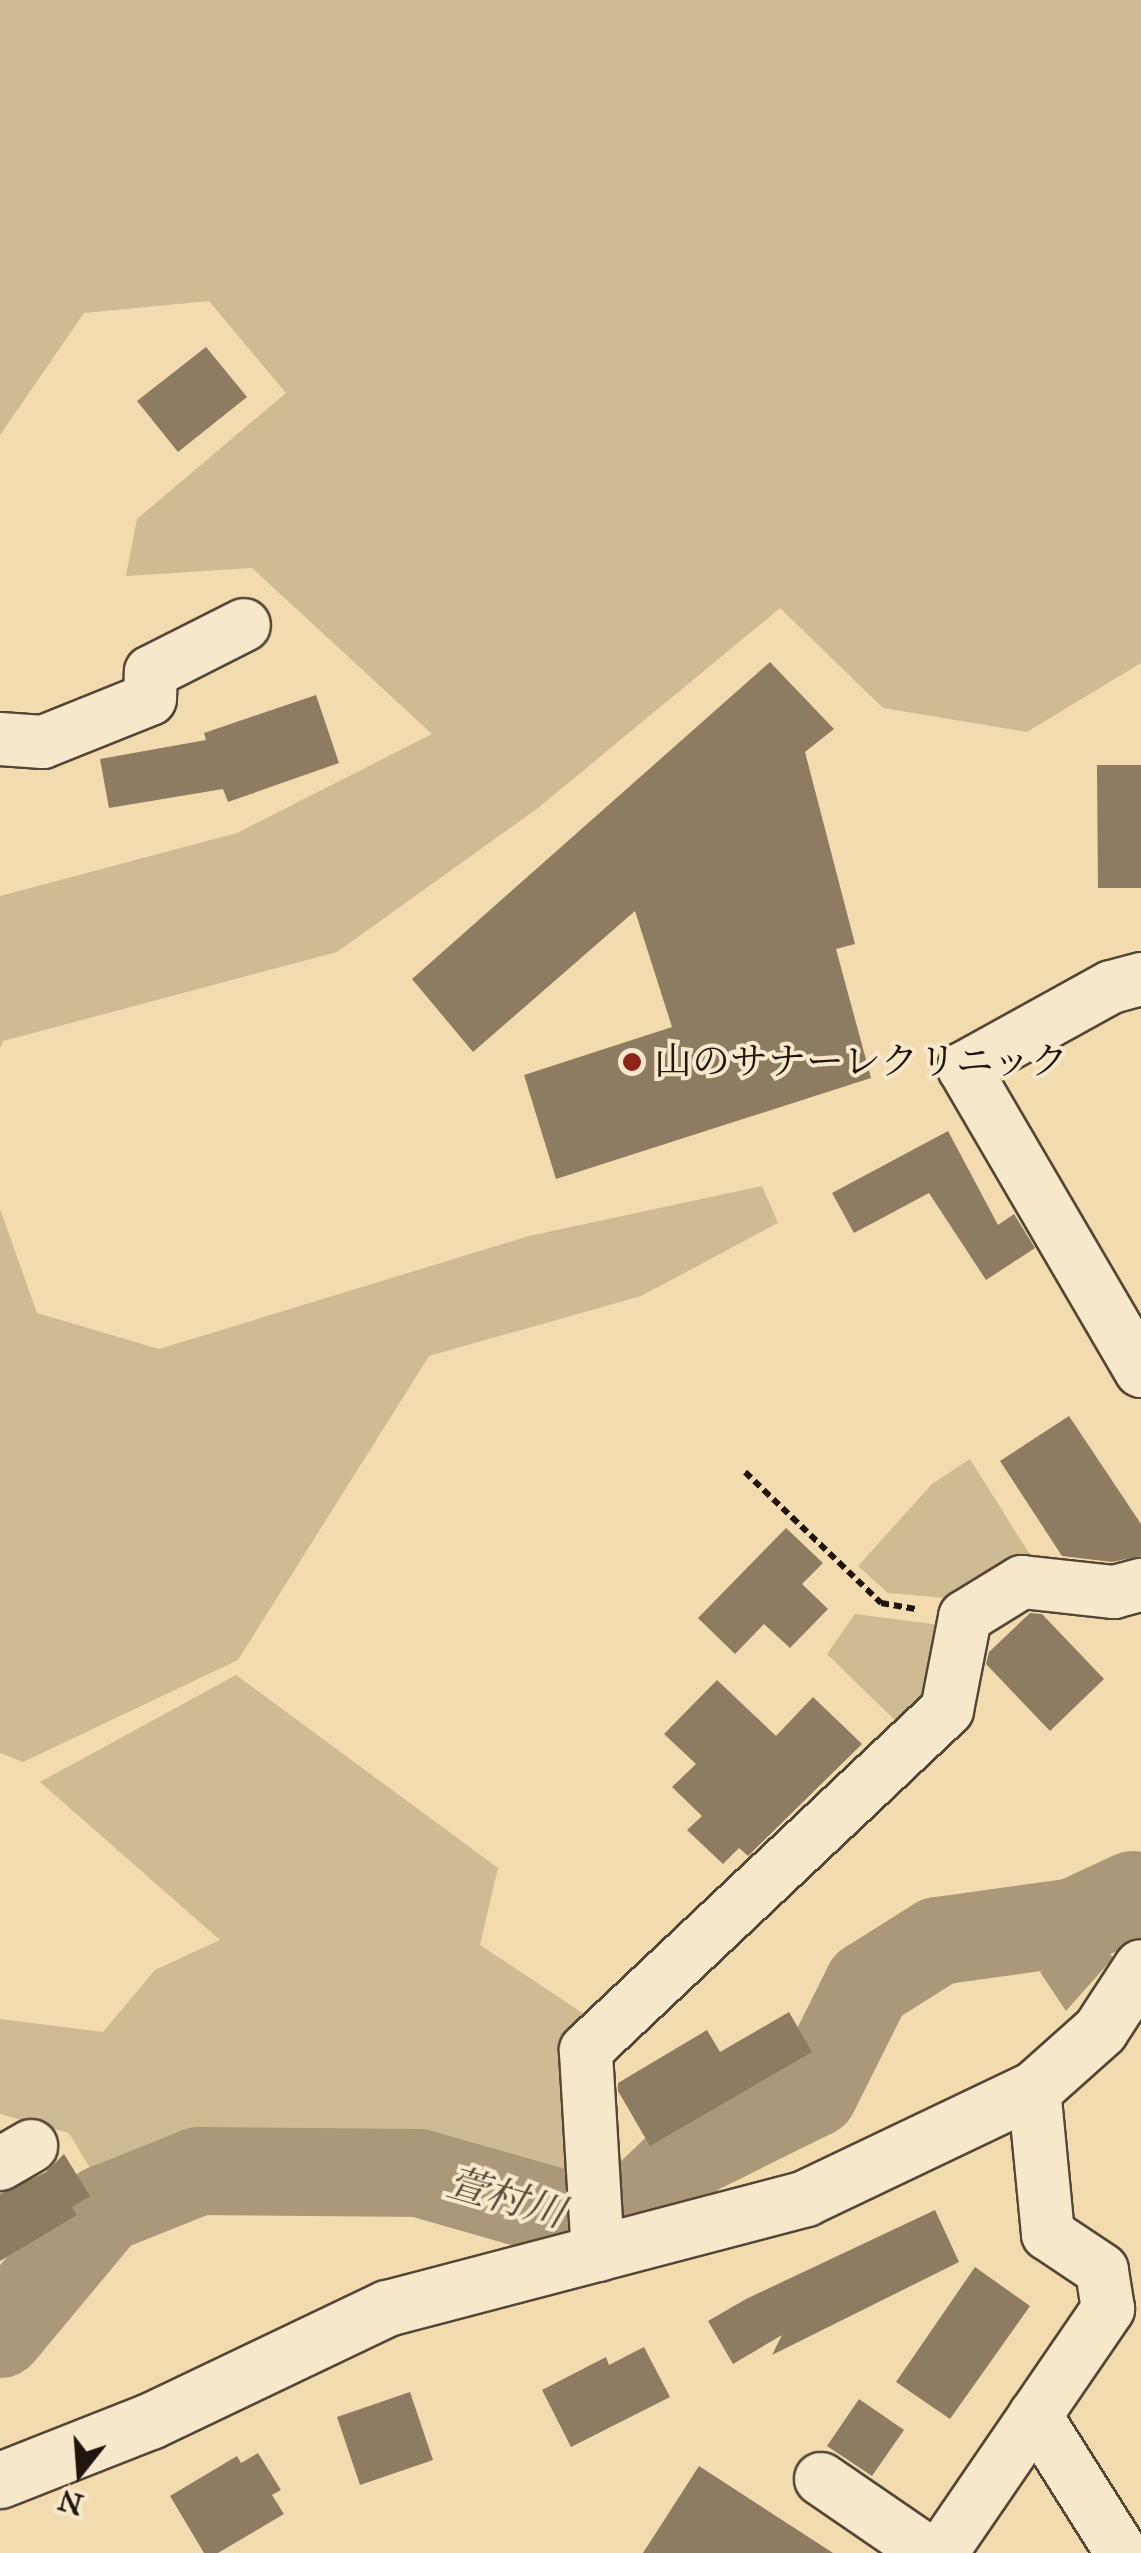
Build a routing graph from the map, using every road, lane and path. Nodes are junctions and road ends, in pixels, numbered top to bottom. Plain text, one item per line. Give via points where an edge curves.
1 (244, 625) dead end
2 (0, 739) edge
3 (1141, 979) edge
4 (1141, 1371) edge
5 (744, 1472) dead end
6 (1141, 1585) edge
7 (965, 1617) junction
8 (1141, 1967) edge
9 (1034, 2089) junction
10 (598, 2256) junction
11 (1035, 2415) junction
12 (821, 2479) dead end
13 (0, 2480) edge
14 (929, 2553) edge
15 (941, 2553) edge
16 (1122, 2553) edge

1 - 2 street via 151,672 150,699 43,742
3 - 4 street via 1111,987 964,1068
5 - 7 path via 880,1603
6 - 7 street via 1114,1592 1022,1582
7 - 10 street via 948,1710 586,2050
8 - 9 street via 1100,2030
9 - 10 street via 806,2198
9 - 11 street via 1048,2234 1102,2270 1108,2309
10 - 13 street via 387,2308 150,2421
11 - 15 street
11 - 16 street
12 - 14 street

